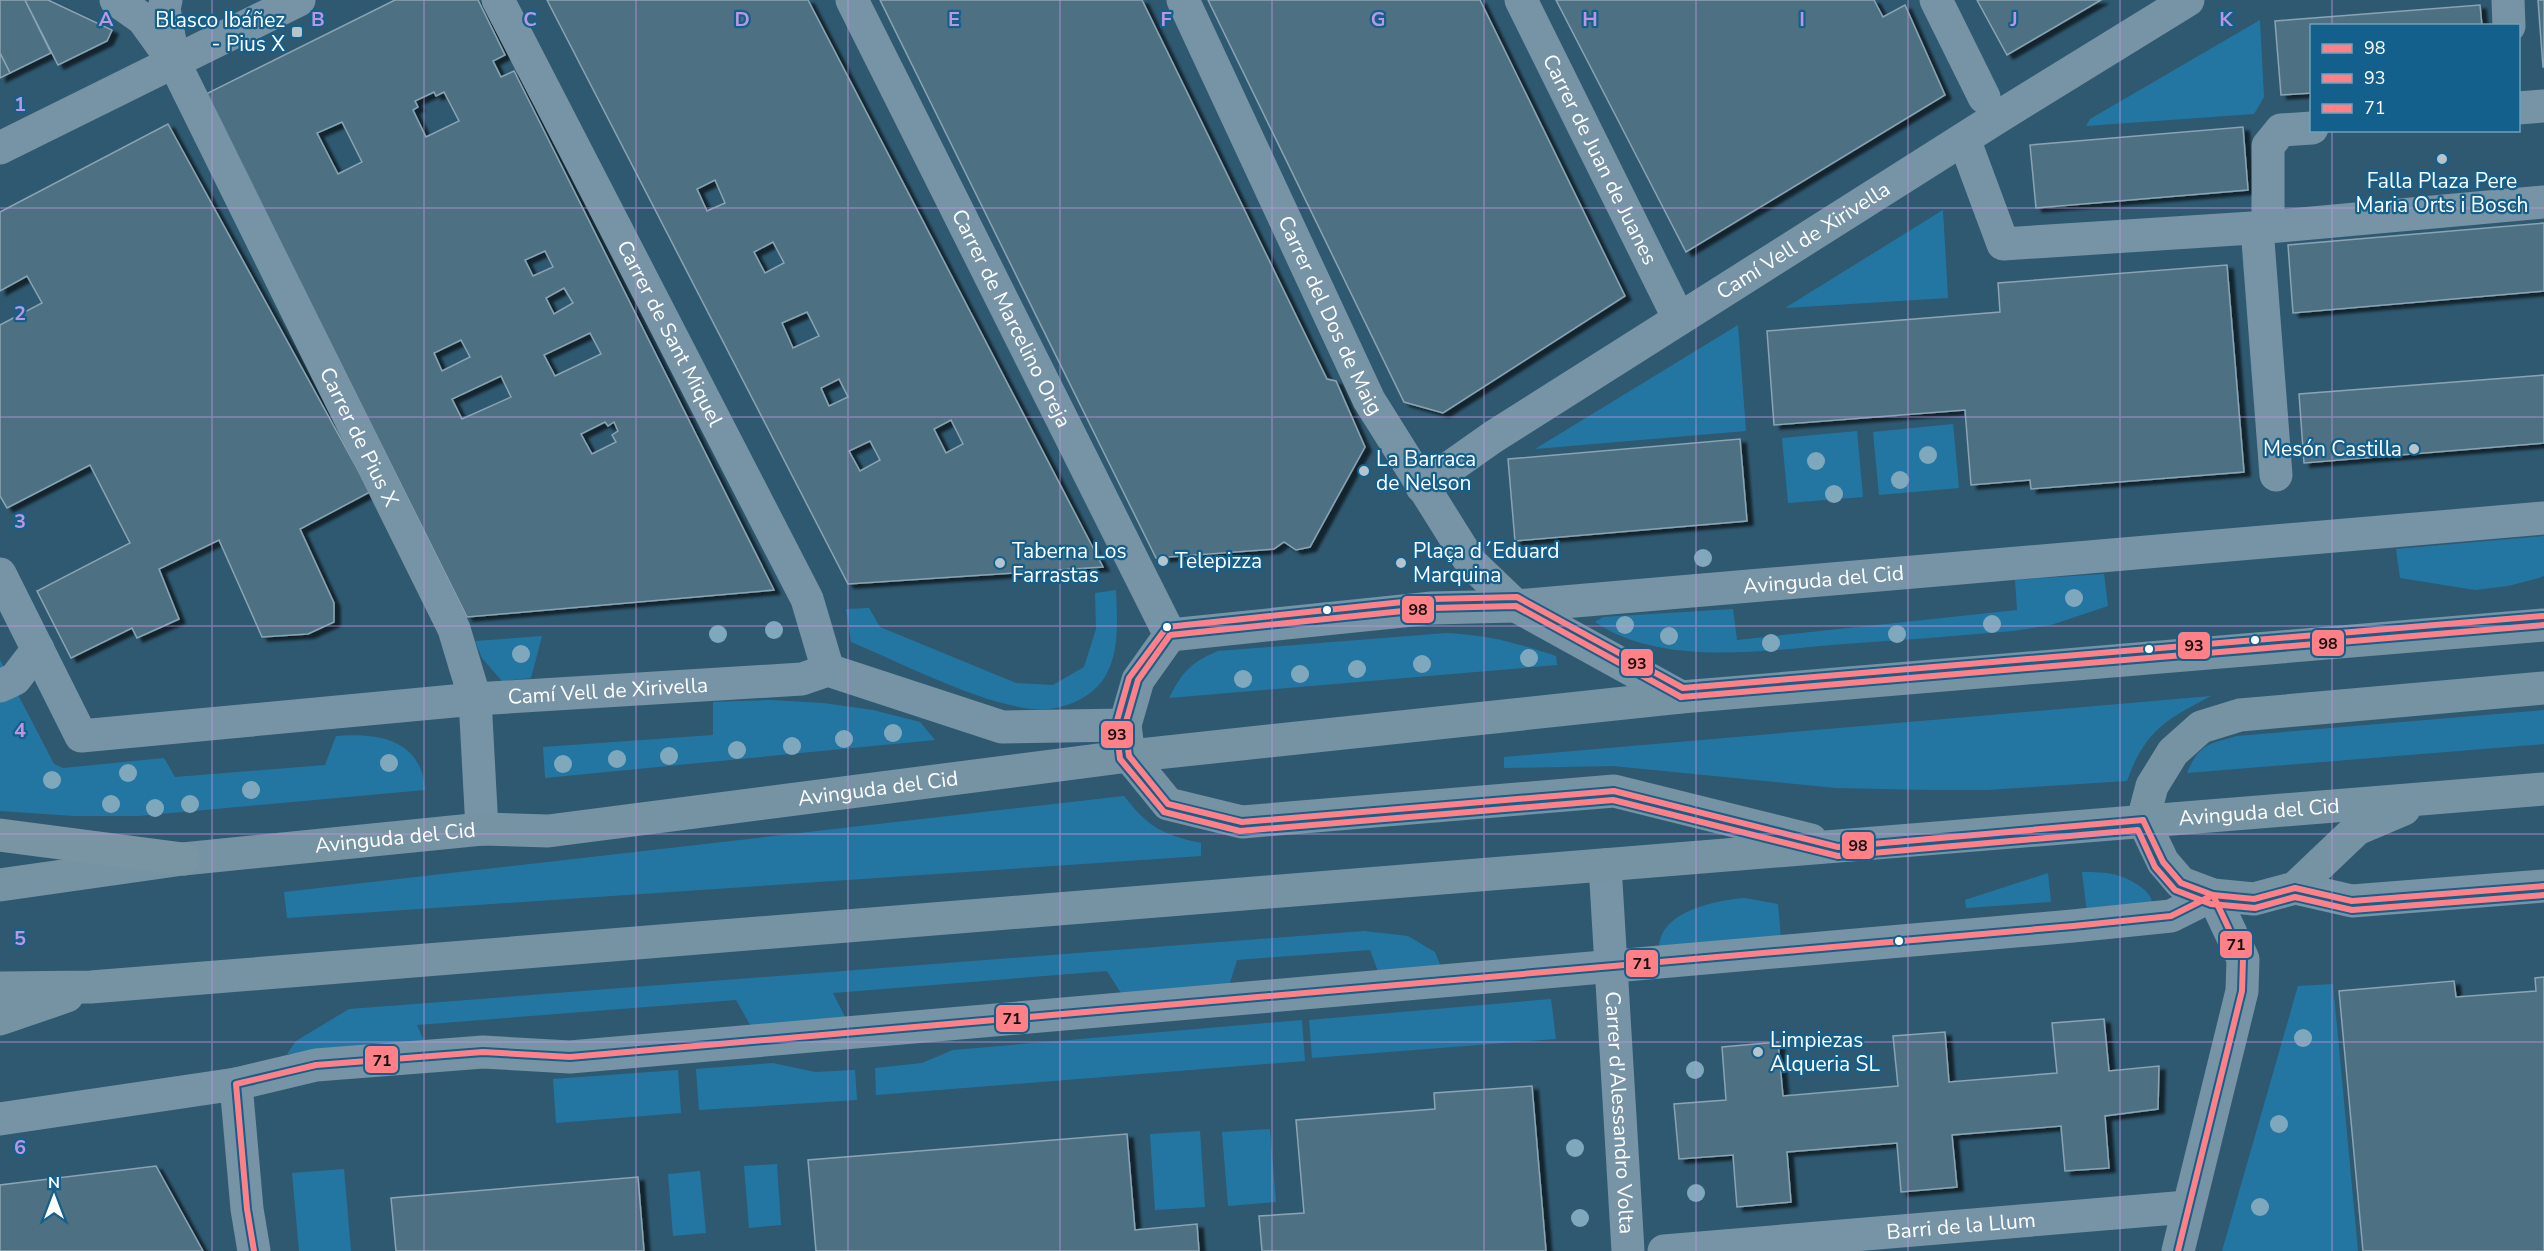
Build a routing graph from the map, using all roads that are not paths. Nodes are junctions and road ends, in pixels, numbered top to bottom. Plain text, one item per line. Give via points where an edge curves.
1 (116, 0) edge
2 (166, 0) edge
3 (299, 0) edge
4 (498, 0) edge
5 (852, 0) edge
6 (1183, 0) edge
7 (1521, 0) edge
8 (1936, 0) edge
9 (2188, 0) edge
10 (2508, 0) edge
11 (2509, 24) edge
12 (174, 62) junction
13 (1984, 97) dead end
14 (2544, 106) edge
15 (2520, 108) edge
16 (2310, 128) edge
17 (1964, 139) junction
18 (0, 148) edge
19 (2544, 202) edge
20 (2262, 227) junction
21 (1679, 319) junction
22 (2276, 475) dead end
23 (1422, 487) junction
24 (2544, 518) edge
25 (0, 574) edge
26 (1516, 606) junction
27 (2544, 625) edge
28 (1170, 635) junction
29 (38, 649) junction
30 (828, 670) junction
31 (0, 686) edge
32 (2544, 688) edge
33 (1681, 697) junction
34 (475, 699) junction
35 (1127, 741) junction
36 (2544, 789) edge
37 (2424, 800) junction
38 (2143, 820) junction
39 (482, 829) junction
40 (0, 835) edge
41 (1838, 847) junction
42 (183, 858) junction
43 (1605, 866) junction
44 (0, 885) edge
45 (2544, 886) edge
46 (2295, 888) junction
47 (2213, 895) junction
48 (1611, 965) junction
49 (91, 987) junction
50 (0, 988) edge
51 (0, 1019) edge
52 (236, 1084) junction
53 (0, 1119) edge
54 (2187, 1207) junction
55 (254, 1251) edge
56 (1628, 1251) edge
57 (1664, 1251) edge
58 (2178, 1251) edge

1 - 12 street via 143,19
2 - 12 street via 164,9
3 - 12 street
4 - 30 street, Carrer de Sant Miquel via 807,599
5 - 28 street, Carrer de Marcelino Oreja
6 - 23 street, Carrer del Dos de Maig via 1370,400
7 - 21 street, Carrer de Juan de Juanes
8 - 13 street
9 - 17 street, Camí Vell de Xirivella
10 - 11 street
12 - 18 street
12 - 34 street, Carrer de Pius X via 454,629
14 - 15 street
16 - 20 street via 2281,130 2268,146
17 - 20 street via 2003,244
17 - 21 street, Camí Vell de Xirivella
19 - 20 street
20 - 22 street
21 - 23 street, Camí Vell de Xirivella via 1493,437
23 - 26 street, Carrer del Dos de Maig via 1471,563
24 - 26 street, Avinguda del Cid
25 - 29 street
26 - 28 street, Avinguda del Cid via 1432,608
26 - 33 street, Carrer del Dos de Maig
27 - 33 main road, Avinguda del Cid
28 - 35 street via 1138,680
29 - 31 street via 15,679
29 - 34 street, Camí Vell de Xirivella via 81,736
30 - 34 street, Camí Vell de Xirivella via 802,679
30 - 35 street via 1002,726
32 - 38 main road via 2240,715 2201,727 2173,752 2152,786
33 - 35 main road, Avinguda del Cid
34 - 39 street, Carrer de Pius X
35 - 39 main road, Avinguda del Cid via 548,831
35 - 41 main road via 1168,804 1242,822 1614,791
36 - 37 main road, Avinguda del Cid
37 - 38 main road, Avinguda del Cid
37 - 46 main road via 2357,829
38 - 41 main road, Avinguda del Cid
38 - 47 main road via 2163,862 2181,883
39 - 42 main road, Avinguda del Cid
40 - 42 highway
41 - 43 main road, Avinguda del Cid
42 - 44 main road, Avinguda del Cid
43 - 48 street, Carrer d'Alessandro Volta
43 - 49 main road, Avinguda del Cid
45 - 46 street via 2352,901
46 - 47 main road via 2254,899
47 - 48 street via 2171,916
47 - 54 street via 2243,959 2242,991
48 - 52 street via 570,1056 483,1052 316,1065
48 - 56 street, Carrer d'Alessandro Volta
49 - 50 main road, Avinguda del Cid
49 - 51 main road
52 - 53 street
52 - 55 street
54 - 57 street, Barri de la Llum
54 - 58 street

